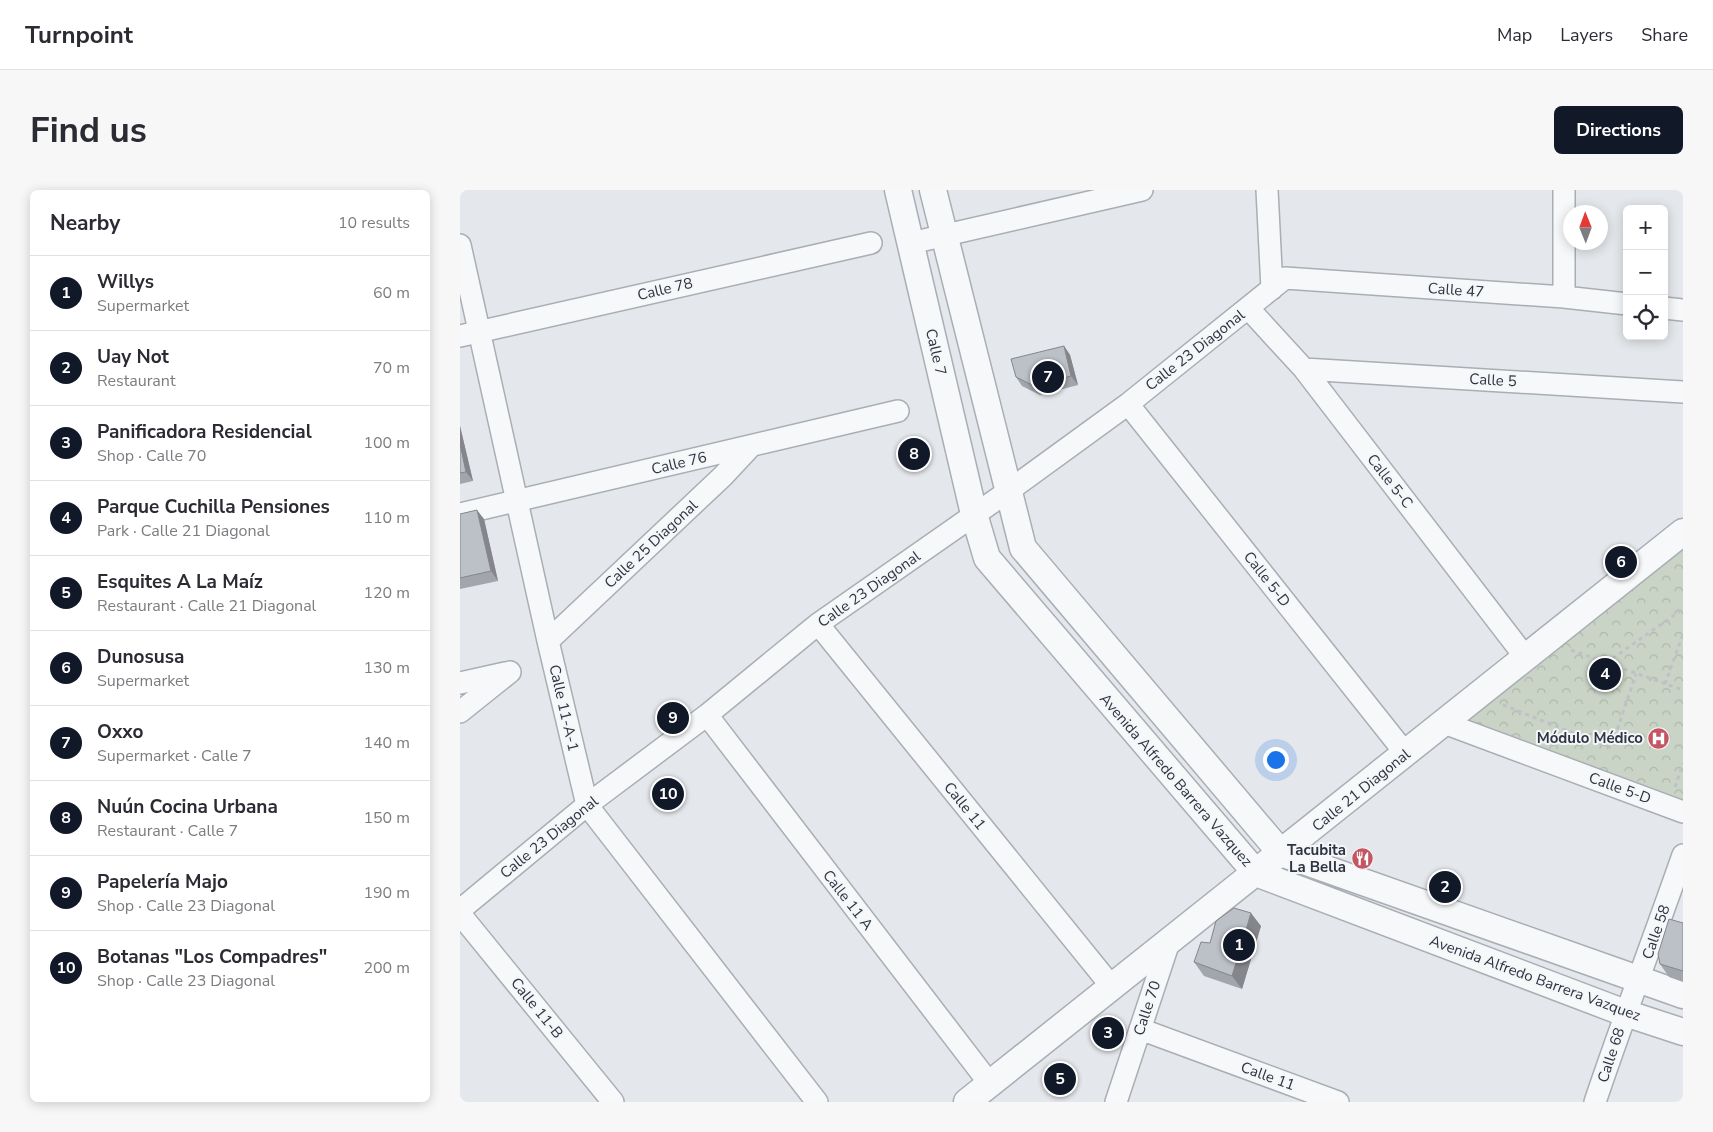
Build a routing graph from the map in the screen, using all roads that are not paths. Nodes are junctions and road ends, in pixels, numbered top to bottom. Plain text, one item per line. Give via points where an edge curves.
1 (898, 190) edge
2 (933, 190) edge
3 (1142, 190) edge
4 (1267, 190) edge
5 (1564, 190) edge
6 (943, 235) junction
7 (871, 243) dead end
8 (911, 243) junction
9 (460, 245) edge
10 (1279, 284) junction
11 (1564, 297) junction
12 (1623, 304) edge
13 (1248, 308) junction
14 (1668, 308) edge
15 (1683, 310) edge
16 (470, 334) edge
17 (1304, 369) junction
18 (1683, 392) edge
19 (1128, 404) junction
20 (898, 411) dead end
21 (751, 446) junction
22 (1007, 492) junction
23 (517, 502) junction
24 (460, 514) edge
25 (974, 514) junction
26 (1683, 532) edge
27 (818, 624) junction
28 (548, 641) junction
29 (1526, 658) junction
30 (460, 683) edge
31 (460, 712) edge
32 (707, 715) junction
33 (1444, 723) junction
34 (1406, 754) junction
35 (587, 805) junction
36 (1676, 809) edge
37 (1281, 853) junction
38 (1683, 855) edge
39 (1256, 873) junction
40 (460, 912) edge
41 (1169, 942) junction
42 (1639, 981) junction
43 (1112, 987) junction
44 (1683, 995) edge
45 (1625, 1013) junction
46 (1140, 1029) junction
47 (1683, 1032) edge
48 (990, 1084) junction
49 (613, 1102) edge
50 (817, 1102) edge
51 (967, 1102) edge
52 (1116, 1102) edge
53 (1338, 1102) edge
54 (1595, 1102) edge

1 - 8 street, Calle 7
2 - 6 street
3 - 6 street
4 - 10 street
5 - 11 street
6 - 8 street
6 - 22 street
7 - 16 street, Calle 78
8 - 25 street, Calle 7
9 - 16 street, Calle 11-A-1
10 - 11 street, Calle 47
10 - 13 street, Calle 23 Diagonal
11 - 12 street, Calle 47
13 - 17 street, Calle 5-C
13 - 19 street, Calle 23 Diagonal
14 - 15 street
16 - 23 street, Calle 11-A-1
17 - 18 street, Calle 5
17 - 29 street, Calle 5-C
19 - 22 street, Calle 23 Diagonal
19 - 34 street, Calle 5-D
20 - 21 street, Calle 76
21 - 23 street, Calle 76
21 - 28 street, Calle 25 Diagonal via 724,476
22 - 25 street, Calle 23 Diagonal
22 - 37 street, Avenida Alfredo Barrera Vazquez via 1022,548
23 - 24 street, Calle 76
23 - 28 street, Calle 11-A-1
25 - 27 street, Calle 23 Diagonal
25 - 39 street, Avenida Alfredo Barrera Vazquez via 987,558
26 - 29 street, Calle 21 Diagonal
27 - 32 street, Calle 23 Diagonal
27 - 43 street, Calle 11
28 - 35 street, Calle 11-A-1
29 - 33 street, Calle 21 Diagonal
30 - 31 street via 510,672
32 - 35 street, Calle 23 Diagonal
32 - 48 street, Calle 11 A
33 - 34 street, Calle 21 Diagonal
33 - 36 street, Calle 5-D
34 - 37 street, Calle 21 Diagonal
35 - 40 street, Calle 23 Diagonal
35 - 50 street, Calle 11-A-1
37 - 39 street, Calle 21 Diagonal
37 - 42 street, Avenida Alfredo Barrera Vazquez
38 - 42 street, Calle 58
39 - 41 street, Calle 21 Diagonal
39 - 45 street, Avenida Alfredo Barrera Vazquez
40 - 49 street, Calle 11-B
41 - 43 street, Calle 21 Diagonal
41 - 46 street, Calle 70
42 - 44 street, Avenida Alfredo Barrera Vazquez
42 - 45 street, Calle 68
43 - 48 street, Calle 21 Diagonal
45 - 47 street, Avenida Alfredo Barrera Vazquez
45 - 54 street, Calle 68
46 - 52 street, Calle 70
46 - 53 street, Calle 11
48 - 51 street, Calle 21 Diagonal

